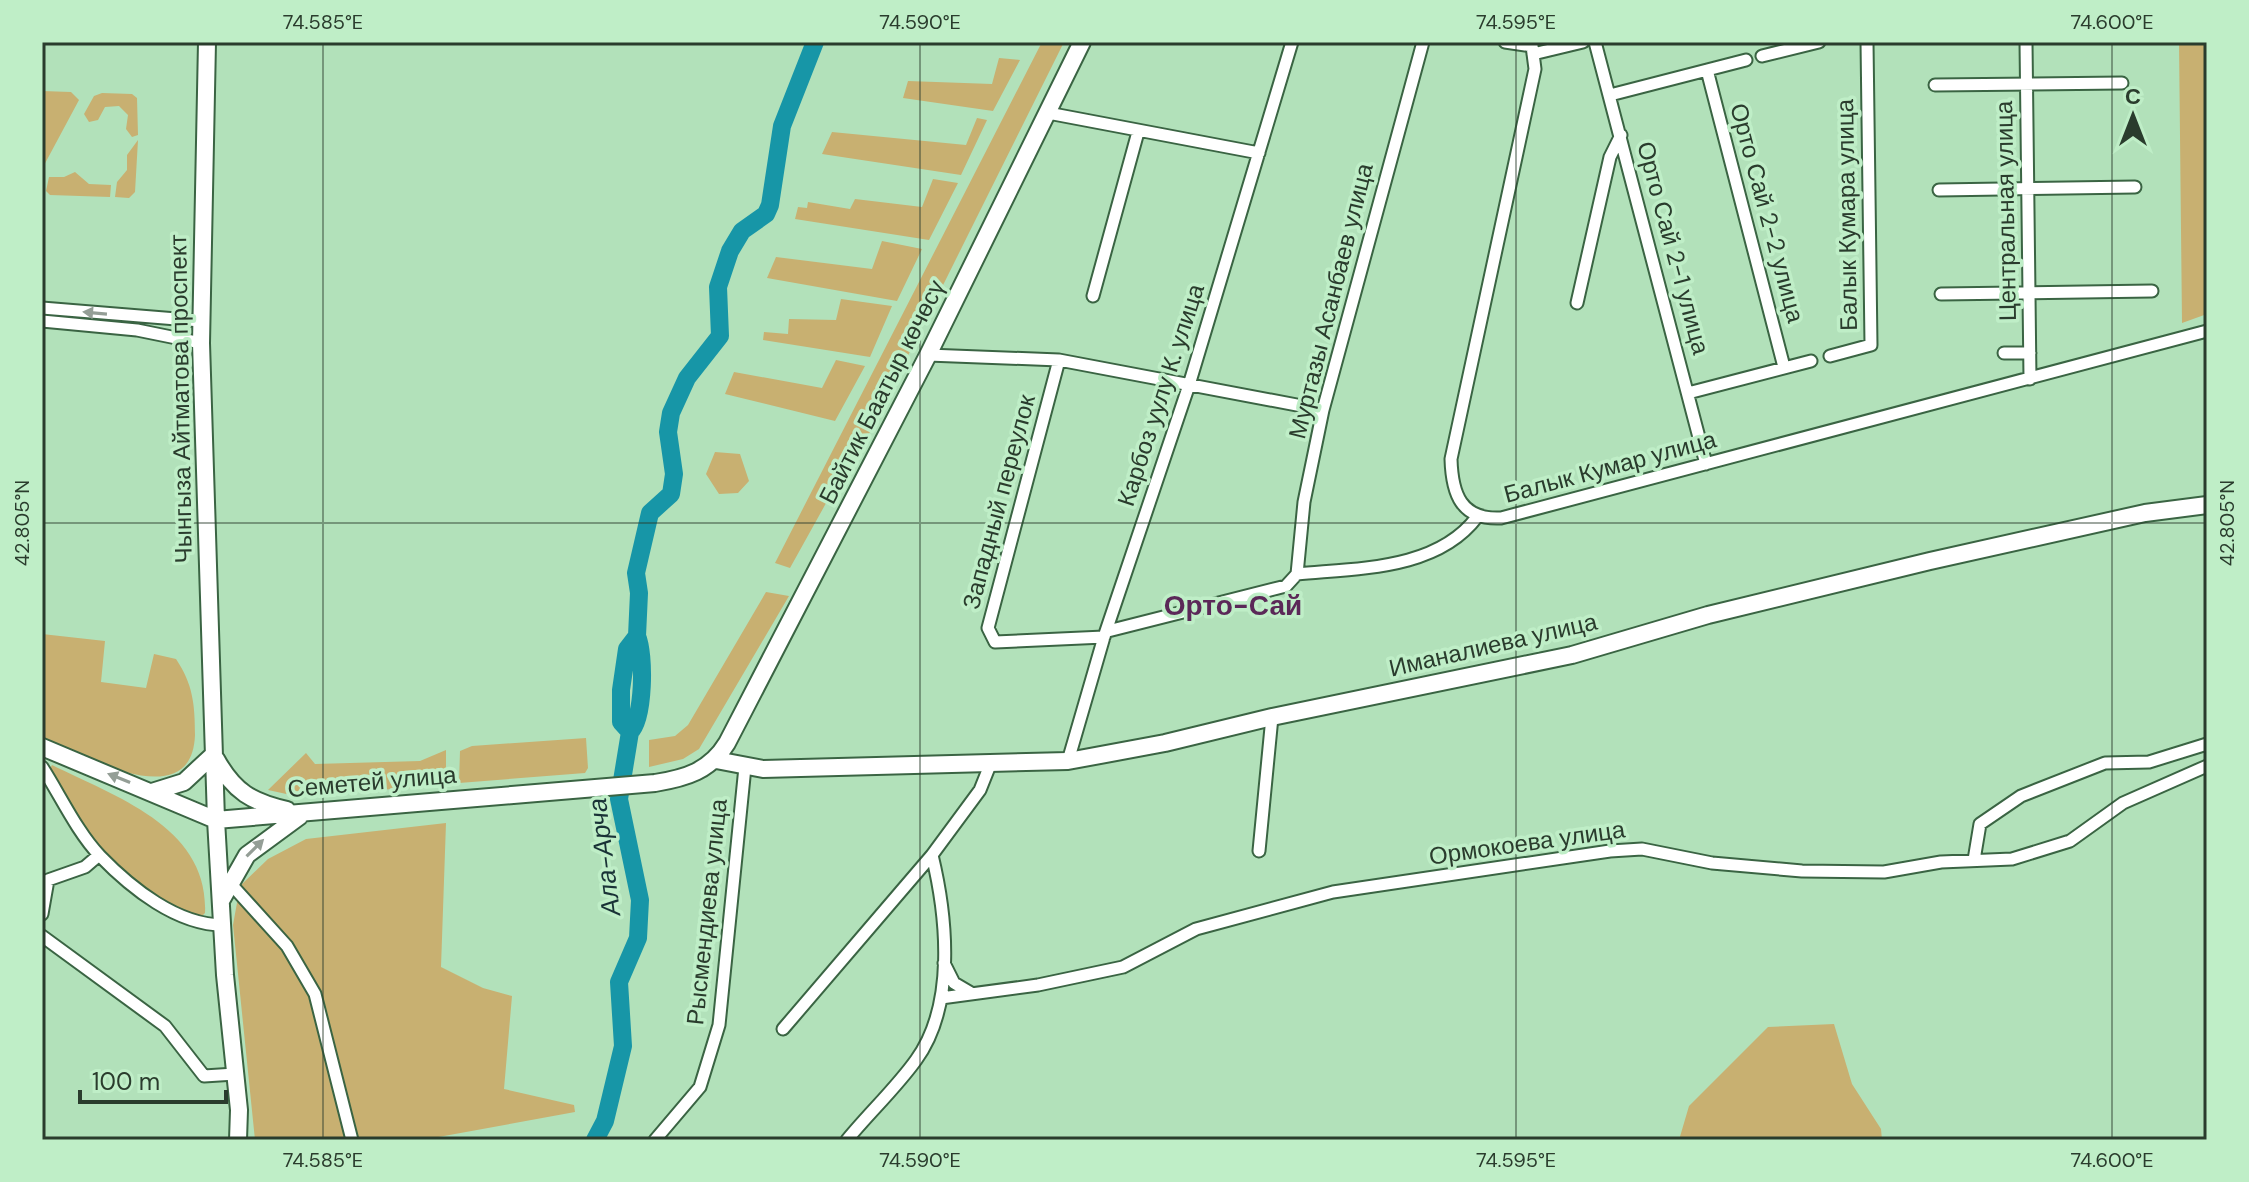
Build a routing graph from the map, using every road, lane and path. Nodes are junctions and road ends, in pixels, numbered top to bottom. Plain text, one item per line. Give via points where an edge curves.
1 (207, 42) edge
2 (1082, 42) edge
3 (1292, 42) edge
4 (1423, 42) edge
5 (1505, 42) edge
6 (1551, 42) edge
7 (1583, 42) edge
8 (1595, 42) edge
9 (1819, 42) edge
10 (1867, 42) edge
11 (2026, 42) edge
12 (1533, 50) junction
13 (1762, 56) dead end
14 (1746, 60) dead end
15 (1707, 70) junction
16 (2122, 83) dead end
17 (2027, 84) junction
18 (1935, 85) dead end
19 (1610, 95) junction
20 (1048, 113) junction
21 (1138, 132) junction
22 (1621, 135) junction
23 (1259, 153) junction
24 (2135, 187) dead end
25 (2028, 189) junction
26 (1939, 190) dead end
27 (2152, 291) dead end
28 (2030, 293) junction
29 (1941, 294) dead end
30 (1093, 296) dead end
31 (1577, 303) dead end
32 (42, 308) edge
33 (42, 321) edge
34 (201, 321) junction
35 (137, 323) junction
36 (2207, 331) edge
37 (201, 343) junction
38 (2004, 353) dead end
39 (2030, 353) junction
40 (928, 355) junction
41 (1830, 356) dead end
42 (1059, 360) junction
43 (1811, 361) dead end
44 (1784, 367) junction
45 (2030, 379) junction
46 (1189, 385) junction
47 (1688, 393) junction
48 (1323, 410) junction
49 (1706, 464) junction
50 (2207, 505) edge
51 (1477, 517) junction
52 (1297, 574) junction
53 (1106, 634) junction
54 (1272, 717) junction
55 (2207, 744) edge
56 (45, 748) edge
57 (213, 755) junction
58 (716, 760) junction
59 (1068, 761) junction
60 (990, 765) junction
61 (42, 766) edge
62 (2207, 766) edge
63 (745, 767) junction
64 (152, 792) junction
65 (305, 813) junction
66 (216, 820) junction
67 (1259, 851) dead end
68 (99, 855) junction
69 (932, 855) junction
70 (1974, 860) junction
71 (230, 883) junction
72 (222, 899) junction
73 (42, 914) edge
74 (223, 925) junction
75 (42, 936) edge
76 (942, 958) junction
77 (971, 993) junction
78 (941, 998) junction
79 (783, 1029) dead end
80 (235, 1074) junction
81 (238, 1140) edge
82 (352, 1140) edge
83 (655, 1140) edge
84 (847, 1140) edge

1 - 34 main road, Чынгыза Айтматова проспект
2 - 20 main road, Байтик Баатыр көчөсү
3 - 23 street, Карбоз уулу К. улица
4 - 48 street, Муртазы Асанбаев улица
5 - 12 street
6 - 12 street
7 - 12 street
8 - 19 street, Орто Сай 2-1 улица
9 - 13 street
10 - 41 street, Балык Кумара улица via 1871,345
11 - 17 street, Центральная улица
12 - 51 street, Балык Кумар улица via 1535,69 1451,459 1454,492 1465,510
14 - 15 street
15 - 19 street
15 - 44 street, Орто Сай 2-2 улица
16 - 17 street
17 - 18 street
17 - 25 street, Центральная улица
19 - 22 street, Орто Сай 2-1 улица
20 - 21 street
20 - 40 main road, Байтик Баатыр көчөсү
21 - 23 street
21 - 30 street
22 - 31 street via 1610,157
22 - 47 street, Орто Сай 2-1 улица
23 - 46 street, Карбоз уулу К. улица
24 - 25 street
25 - 26 street
25 - 28 street, Центральная улица
27 - 28 street
28 - 29 street
28 - 39 street, Центральная улица
35 -> 32 street
33 - 35 street
34 - 35 street
34 - 37 main road, Чынгыза Айтматова проспект
35 - 37 street
36 - 45 street, Балык Кумар улица
37 - 57 main road, Чынгыза Айтматова проспект
38 - 39 street
39 - 45 street, Центральная улица
40 - 42 street, Западный переулок
40 - 58 main road, Байтик Баатыр көчөсү
42 - 46 street, Западный переулок
42 - 53 street, Западный переулок via 988,628 995,642
43 - 44 street
44 - 47 street
45 - 49 street, Балык Кумар улица
46 - 48 street, Западный переулок
46 - 53 street, Карбоз уулу К. улица
47 - 49 street, Орто Сай 2-1 улица
48 - 52 street, Муртазы Асанбаев улица via 1304,502
49 - 51 street, Балык Кумар улица via 1501,518
50 - 54 main road, Иманалиева улица via 2145,513 1930,561 1708,615 1572,655
51 - 52 street via 1465,533 1435,554
52 - 53 street via 1286,586
53 - 59 street, Карбоз уулу К. улица
54 - 59 main road, Иманалиева улица
54 - 67 street
55 - 70 street via 2149,762 2105,763 2021,796 1980,824
56 - 61 street
64 -> 56 main road, Семетей улица
57 - 64 main road via 184,782
57 - 65 main road via 248,799
57 - 66 main road, Чынгыза Айтматова проспект
58 - 63 main road, Иманалиева улица
58 - 65 main road, Семетей улица via 698,773 655,783
59 - 60 main road, Иманалиева улица
60 - 63 main road, Иманалиева улица
60 - 69 street via 980,790
61 - 68 street
62 - 70 street, Ормокоева улица via 2123,803 2070,841 2012,859
63 - 83 street, Рысмендиева улица via 719,1025 700,1087
64 - 66 main road, Семетей улица
65 - 66 main road, Семетей улица
71 -> 65 main road via 256,846
66 - 72 main road, Чынгыза Айтматова проспект
68 - 73 street via 85,867 48,880
68 - 74 street via 158,903 196,922
69 - 76 street via 943,908
69 - 79 street
70 - 77 street, Ормокоева улица via 1884,872 1802,871 1712,863 1642,849 1610,851 1333,892 1196,929 1123,967
71 - 72 main road
71 - 82 street via 287,946 315,994
72 - 74 main road, Чынгыза Айтматова проспект
74 - 80 main road, Чынгыза Айтматова проспект
75 - 80 street via 165,1026 204,1076
76 - 77 street via 954,983
76 - 78 street
77 - 78 street, Ормокоева улица
78 - 84 street via 917,1059
80 - 81 main road, Чынгыза Айтматова проспект

